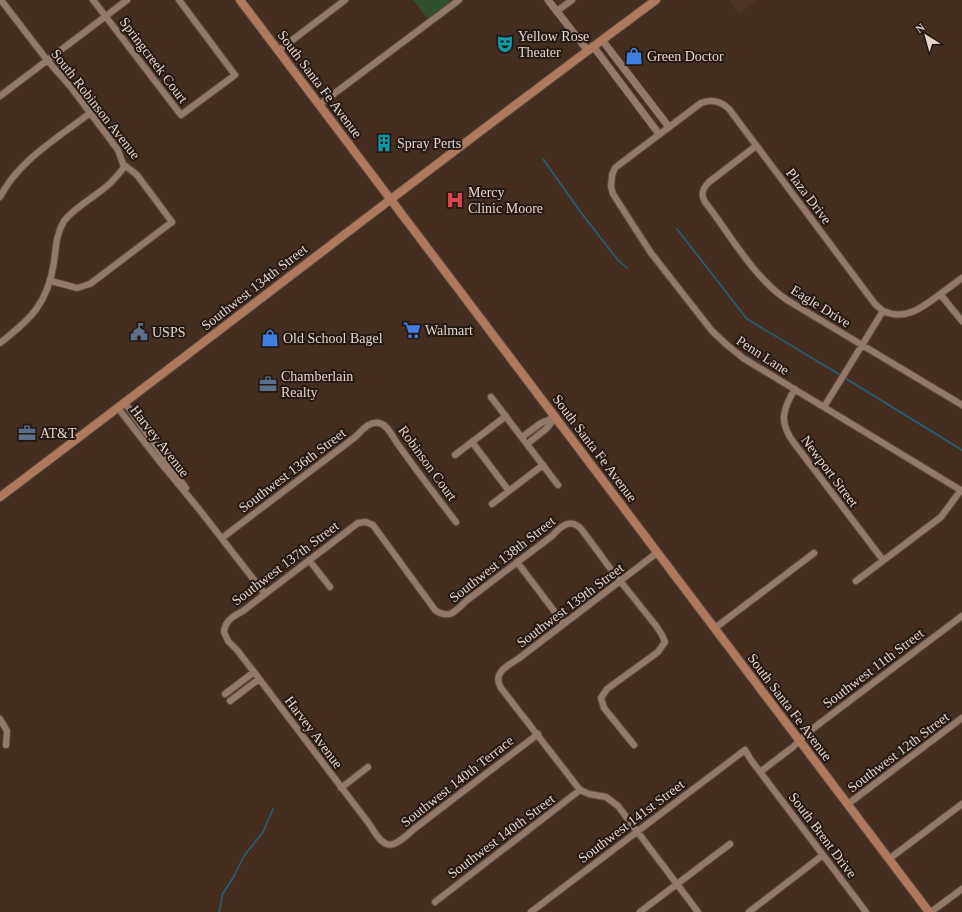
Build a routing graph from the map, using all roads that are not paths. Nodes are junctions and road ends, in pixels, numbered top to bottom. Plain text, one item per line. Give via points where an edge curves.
1 (1, 0) edge
2 (93, 0) edge
3 (127, 0) edge
4 (179, 0) edge
5 (240, 0) edge
6 (345, 0) edge
7 (459, 0) edge
8 (548, 0) edge
9 (572, 0) edge
10 (656, 0) edge
11 (557, 11) junction
12 (106, 16) junction
13 (602, 40) junction
14 (590, 48) junction
15 (278, 50) junction
16 (47, 60) junction
17 (0, 96) edge
18 (319, 105) junction
19 (90, 114) junction
20 (669, 127) junction
21 (659, 134) junction
22 (756, 146) junction
23 (125, 166) junction
24 (0, 197) edge
25 (391, 198) junction
26 (962, 278) edge
27 (51, 281) junction
28 (940, 294) junction
29 (883, 311) junction
30 (962, 321) edge
31 (0, 343) edge
32 (862, 345) junction
33 (795, 389) junction
34 (491, 397) dead end
35 (122, 405) junction
36 (962, 405) edge
37 (824, 407) junction
38 (506, 416) junction
39 (555, 418) junction
40 (378, 423) joint
41 (522, 437) junction
42 (472, 442) junction
43 (527, 444) junction
44 (455, 455) dead end
45 (543, 465) junction
46 (558, 485) dead end
47 (962, 490) edge
48 (509, 491) junction
49 (0, 497) edge
50 (492, 504) dead end
51 (456, 522) dead end
52 (222, 538) junction
53 (658, 552) junction
54 (814, 554) dead end
55 (310, 560) junction
56 (883, 560) junction
57 (517, 562) junction
58 (620, 581) junction
59 (856, 581) dead end
60 (330, 587) dead end
61 (265, 594) junction
62 (446, 614) joint
63 (962, 616) edge
64 (564, 624) junction
65 (715, 628) junction
66 (224, 629) joint
67 (254, 672) junction
68 (259, 679) junction
69 (234, 687) junction
70 (225, 694) dead end
71 (239, 694) junction
72 (230, 701) dead end
73 (962, 718) edge
74 (0, 719) edge
75 (538, 734) junction
76 (799, 741) junction
77 (6, 745) dead end
78 (634, 746) dead end
79 (745, 750) joint
80 (368, 767) dead end
81 (760, 772) junction
82 (341, 788) junction
83 (580, 790) junction
84 (848, 804) junction
85 (962, 804) edge
86 (637, 832) junction
87 (390, 844) joint
88 (730, 844) dead end
89 (823, 855) junction
90 (889, 859) junction
91 (676, 884) junction
92 (962, 889) edge
93 (435, 902) dead end
94 (535, 911) edge
95 (640, 912) edge
96 (698, 912) edge
97 (749, 912) edge
98 (866, 912) edge
99 (930, 912) edge

1 - 16 street, South Robinson Avenue
2 - 12 street, Springcreek Court
3 - 12 street
4 - 12 street, Springcreek Court via 235,75 181,115
5 - 15 main road, South Santa Fe Avenue
6 - 15 street
7 - 18 street
8 - 11 street
9 - 11 street
10 - 13 main road, Southwest 134th Street
11 - 14 street
12 - 16 street
13 - 14 main road, Southwest 134th Street
13 - 20 street
14 - 21 street
14 - 25 main road, Southwest 134th Street
15 - 18 main road, South Santa Fe Avenue
16 - 17 street
16 - 19 street, South Robinson Avenue
18 - 25 main road, South Santa Fe Avenue
19 - 23 street, South Robinson Avenue via 118,150
19 - 24 street via 24,164
20 - 21 street
20 - 22 street, Plaza Drive via 701,103 712,101 721,103 729,109
21 - 33 street, Penn Lane via 615,168 611,178 613,194 647,246 712,332 736,354
22 - 29 street, Plaza Drive via 875,304
22 - 32 street, Eagle Drive via 709,182 702,191 704,202 772,289
23 - 27 street via 115,179 73,211 64,222 58,237
23 - 27 street, South Robinson Avenue via 137,175 172,222 90,284 77,288
25 - 35 main road, Southwest 134th Street
25 - 39 main road, South Santa Fe Avenue
26 - 28 street
27 - 31 street via 32,316
28 - 29 street via 920,310 909,314
28 - 30 street
29 - 32 street
32 - 36 street, Eagle Drive
32 - 37 street
33 - 37 street, Penn Lane
33 - 56 street, Newport Street via 786,403 784,420 787,432
34 - 38 street
35 - 49 main road, Southwest 134th Street
35 - 52 street, Harvey Avenue via 170,465 198,508
37 - 47 street, Penn Lane
38 - 41 street
38 - 42 street
39 - 41 street via 541,423
39 - 43 street
39 - 53 main road, South Santa Fe Avenue
40 - 51 street, Robinson Court via 387,427 396,443
40 - 52 street, Southwest 136th Street via 368,426
41 - 43 street
42 - 44 street
42 - 48 street
43 - 45 street
45 - 46 street
45 - 48 street
47 - 56 street via 941,516
48 - 50 street
52 - 61 street, Harvey Avenue
53 - 58 street, Southwest 139th Street
53 - 65 main road, South Santa Fe Avenue
54 - 65 street
55 - 60 street
55 - 61 street, Southwest 137th Street
55 - 62 street, Southwest 137th Street via 353,526 366,522 373,525 435,610
56 - 59 street
57 - 58 street, Southwest 138th Street via 561,527 573,524 579,526
57 - 62 street, Southwest 138th Street via 466,601 457,611
57 - 64 street
58 - 64 street, Southwest 139th Street
58 - 78 street via 657,627 664,642 658,652 607,689 601,698 604,708
61 - 66 street, Southwest 137th Street via 228,621
63 - 76 street, Southwest 11th Street
64 - 75 street, Southwest 139th Street via 505,667 498,678 501,688
65 - 76 main road, South Santa Fe Avenue
66 - 67 street, Harvey Avenue via 228,641
67 - 68 street, Harvey Avenue
67 - 69 street
68 - 71 street
68 - 82 street, Harvey Avenue
69 - 70 street
69 - 71 street
71 - 72 street
73 - 84 street, Southwest 12th Street
74 - 77 street via 7,732
75 - 83 street
75 - 87 street, Southwest 140th Terrace via 401,841
76 - 81 street
76 - 84 main road, South Santa Fe Avenue
79 - 81 street, South Brent Drive
79 - 86 street, Southwest 141st Street
80 - 82 street
81 - 89 street, South Brent Drive
82 - 87 street, Harvey Avenue via 378,838
83 - 86 street via 606,797 614,802
83 - 93 street, Southwest 140th Street
84 - 90 main road, South Santa Fe Avenue
85 - 90 street
86 - 91 street
86 - 94 street, Southwest 141st Street
88 - 91 street
89 - 97 street
89 - 98 street, South Brent Drive
90 - 99 main road, South Santa Fe Avenue
91 - 95 street
91 - 96 street
92 - 99 street

